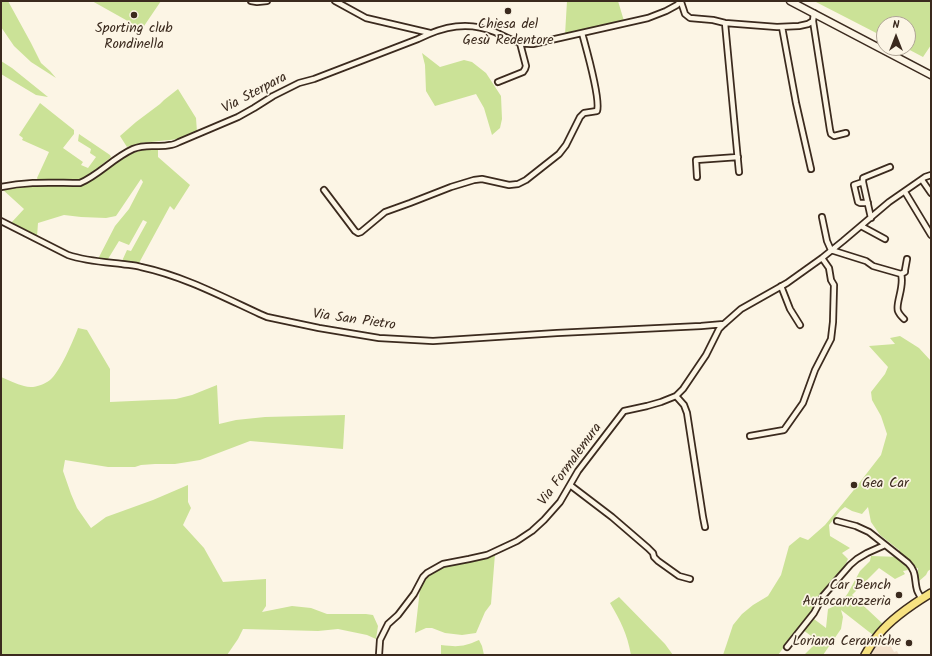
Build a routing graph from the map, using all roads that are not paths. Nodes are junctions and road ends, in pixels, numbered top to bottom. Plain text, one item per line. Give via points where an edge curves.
1 (251, 1) edge
2 (267, 1) edge
3 (335, 1) edge
4 (681, 1) edge
5 (790, 1) edge
6 (814, 13) junction
7 (813, 21) junction
8 (725, 23) junction
9 (782, 27) junction
10 (430, 33) junction
11 (582, 33) junction
12 (520, 43) junction
13 (931, 75) edge
14 (498, 82) dead end
15 (846, 133) dead end
16 (738, 158) junction
17 (890, 167) dead end
18 (812, 169) dead end
19 (739, 172) dead end
20 (931, 174) edge
21 (697, 177) dead end
22 (922, 180) junction
23 (863, 182) junction
24 (1, 187) edge
25 (324, 190) dead end
26 (904, 192) junction
27 (931, 193) edge
28 (868, 203) junction
29 (822, 217) dead end
30 (870, 218) junction
31 (1, 221) edge
32 (861, 226) junction
33 (931, 235) edge
34 (885, 239) dead end
35 (831, 250) junction
36 (822, 258) junction
37 (907, 259) dead end
38 (901, 274) junction
39 (781, 286) junction
40 (904, 319) dead end
41 (724, 324) junction
42 (800, 325) dead end
43 (676, 396) junction
44 (750, 436) dead end
45 (570, 485) junction
46 (837, 521) dead end
47 (705, 526) dead end
48 (885, 545) junction
49 (690, 580) dead end
50 (931, 593) edge
51 (922, 599) junction
52 (787, 647) dead end
53 (378, 655) edge
54 (865, 655) edge

1 - 2 street
3 - 10 street via 366,18
4 - 8 street via 688,18
4 - 11 street, Via Sterpara via 666,11 648,18
5 - 6 street
6 - 7 street
6 - 13 street
7 - 9 street via 799,26
7 - 15 street via 831,134 834,136
8 - 9 street
8 - 16 street
9 - 18 street via 796,103
10 - 12 street, Via Sterpara via 452,27 476,26
10 - 24 street, Via Sterpara via 299,83 238,117 170,146 149,145 135,148 122,154 87,180 33,182
11 - 12 street, Via Sterpara via 533,44
11 - 25 street via 598,106 596,110 580,117 559,154 526,180 509,185 482,179 451,187 385,212 358,233
12 - 14 street via 525,69 522,73
16 - 19 street
16 - 21 street via 696,160
17 - 23 street via 865,176
20 - 22 street
22 - 26 street
22 - 27 street
23 - 28 street
23 - 28 street via 854,185 858,202
26 - 30 street
26 - 33 street
28 - 30 street
29 - 35 street
30 - 32 street
31 - 41 street, Via San Pietro via 77,258 139,266 182,279 260,314 319,328 379,338 433,341
32 - 34 street
32 - 35 street
35 - 36 street
35 - 38 street
36 - 39 street
36 - 44 street via 829,268 834,285 831,339 803,403 784,430
37 - 38 street via 905,272
38 - 40 street via 902,287 897,308
39 - 41 street via 741,309
39 - 42 street
41 - 43 street via 706,355
43 - 45 street, Via Formalemura via 624,411
43 - 47 street via 687,413
45 - 49 street via 648,548 658,561 679,576
45 - 53 street, Via Formalemura via 560,502 532,531 487,554 443,564 427,573 398,615 388,624 380,640
46 - 48 street via 864,530
48 - 51 street via 912,566 917,590
48 - 52 street via 850,565 823,596 814,613
50 - 51 main road
51 - 54 main road via 883,629

